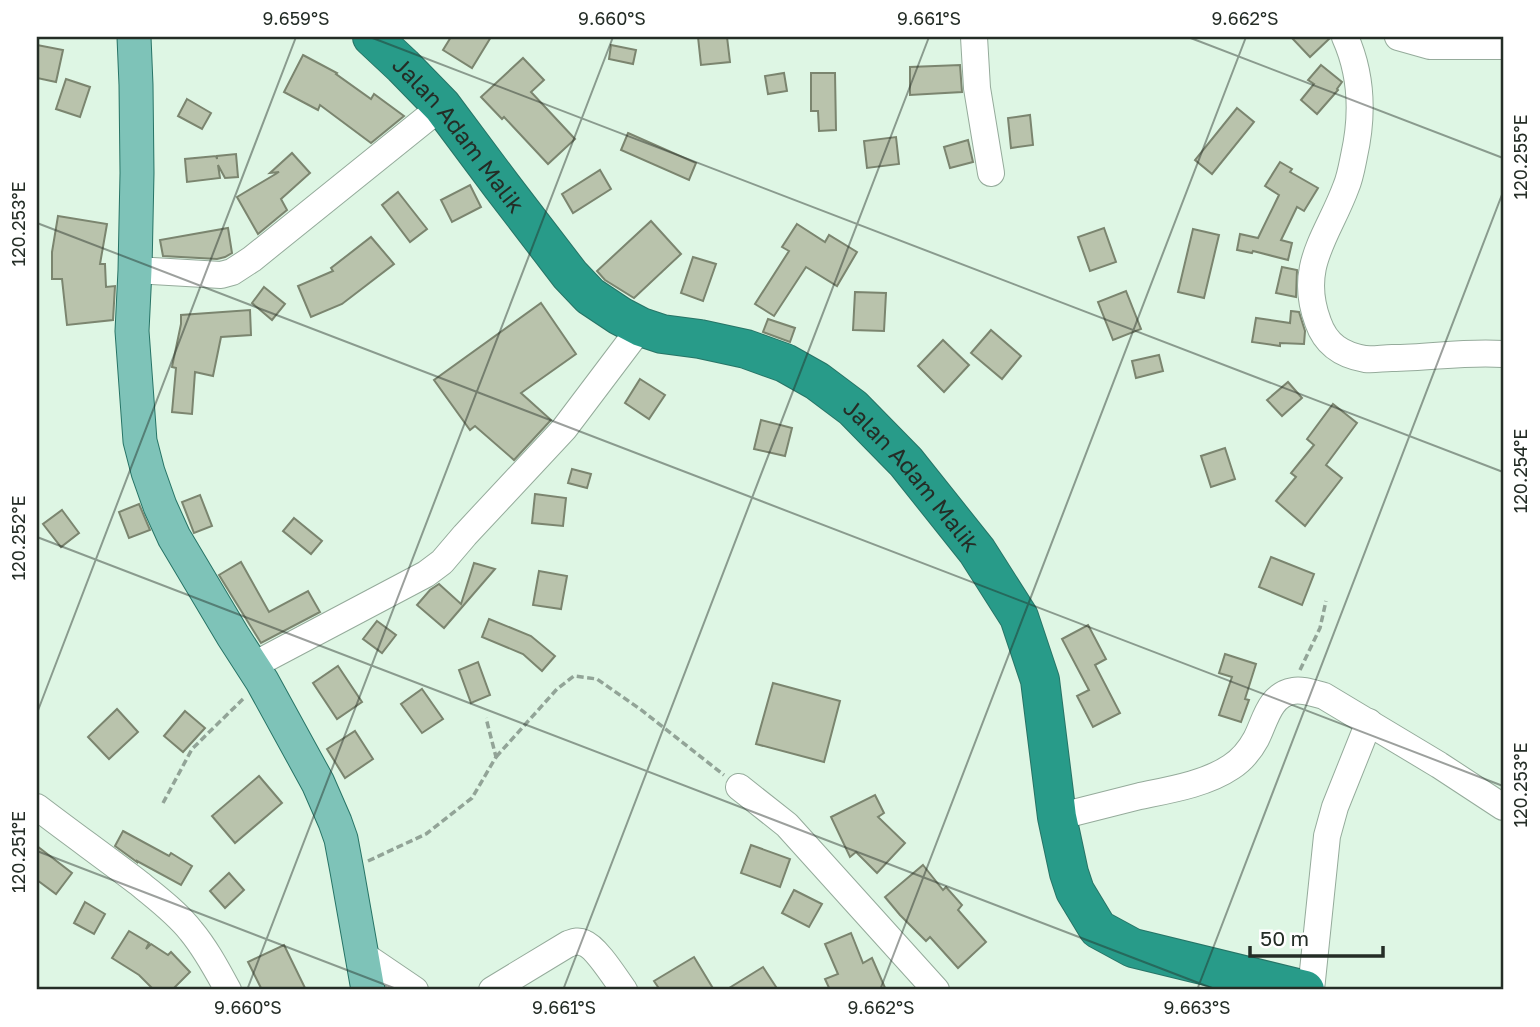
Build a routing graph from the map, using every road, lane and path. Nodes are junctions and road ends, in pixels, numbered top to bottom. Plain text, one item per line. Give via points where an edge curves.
1 (134, 37) edge
2 (372, 37) edge
3 (974, 37) edge
4 (1345, 37) edge
5 (1398, 37) edge
6 (1503, 46) edge
7 (442, 106) junction
8 (991, 173) dead end
9 (135, 270) junction
10 (641, 327) junction
11 (1503, 354) edge
12 (1326, 601) dead end
13 (257, 673) junction
14 (1293, 691) junction
15 (486, 718) dead end
16 (1369, 722) junction
17 (496, 757) junction
18 (739, 787) joint
19 (163, 803) dead end
20 (37, 807) edge
21 (1503, 807) edge
22 (1057, 817) junction
23 (347, 871) junction
24 (362, 954) junction
25 (228, 990) edge
26 (368, 990) edge
27 (415, 990) edge
28 (492, 990) edge
29 (624, 990) edge
30 (936, 990) edge
31 (1305, 990) edge
32 (1311, 990) edge

1 - 9 main road
2 - 7 highway, Jalan Adam Malik
3 - 8 street
4 - 11 street via 1361,116 1346,187 1318,247 1311,279 1311,305 1322,332 1339,351 1366,359
5 - 6 street via 1430,46
7 - 9 street via 232,272
7 - 10 highway, Jalan Adam Malik via 570,275 590,296
9 - 13 main road via 132,344 140,441 148,472 174,537
10 - 13 street via 565,429 442,562
10 - 22 highway, Jalan Adam Malik via 746,349 785,363 853,408 906,462 977,551 1019,617 1040,680
12 - 14 path via 1320,628
13 - 19 path via 192,749
13 - 23 main road via 318,783 341,839
14 - 16 street via 1324,696
14 - 22 street via 1274,703 1247,754 1231,767 1186,786
15 - 17 path
16 - 21 street
16 - 32 street via 1327,836
17 - 18 path via 574,676 597,679
17 - 23 path via 472,798 426,834
18 - 30 street via 787,825
20 - 25 street via 178,917
22 - 31 highway, Jalan Adam Malik via 1075,891 1098,929 1133,948
23 - 24 main road
24 - 26 main road
24 - 27 street
28 - 29 street via 577,941 591,947

